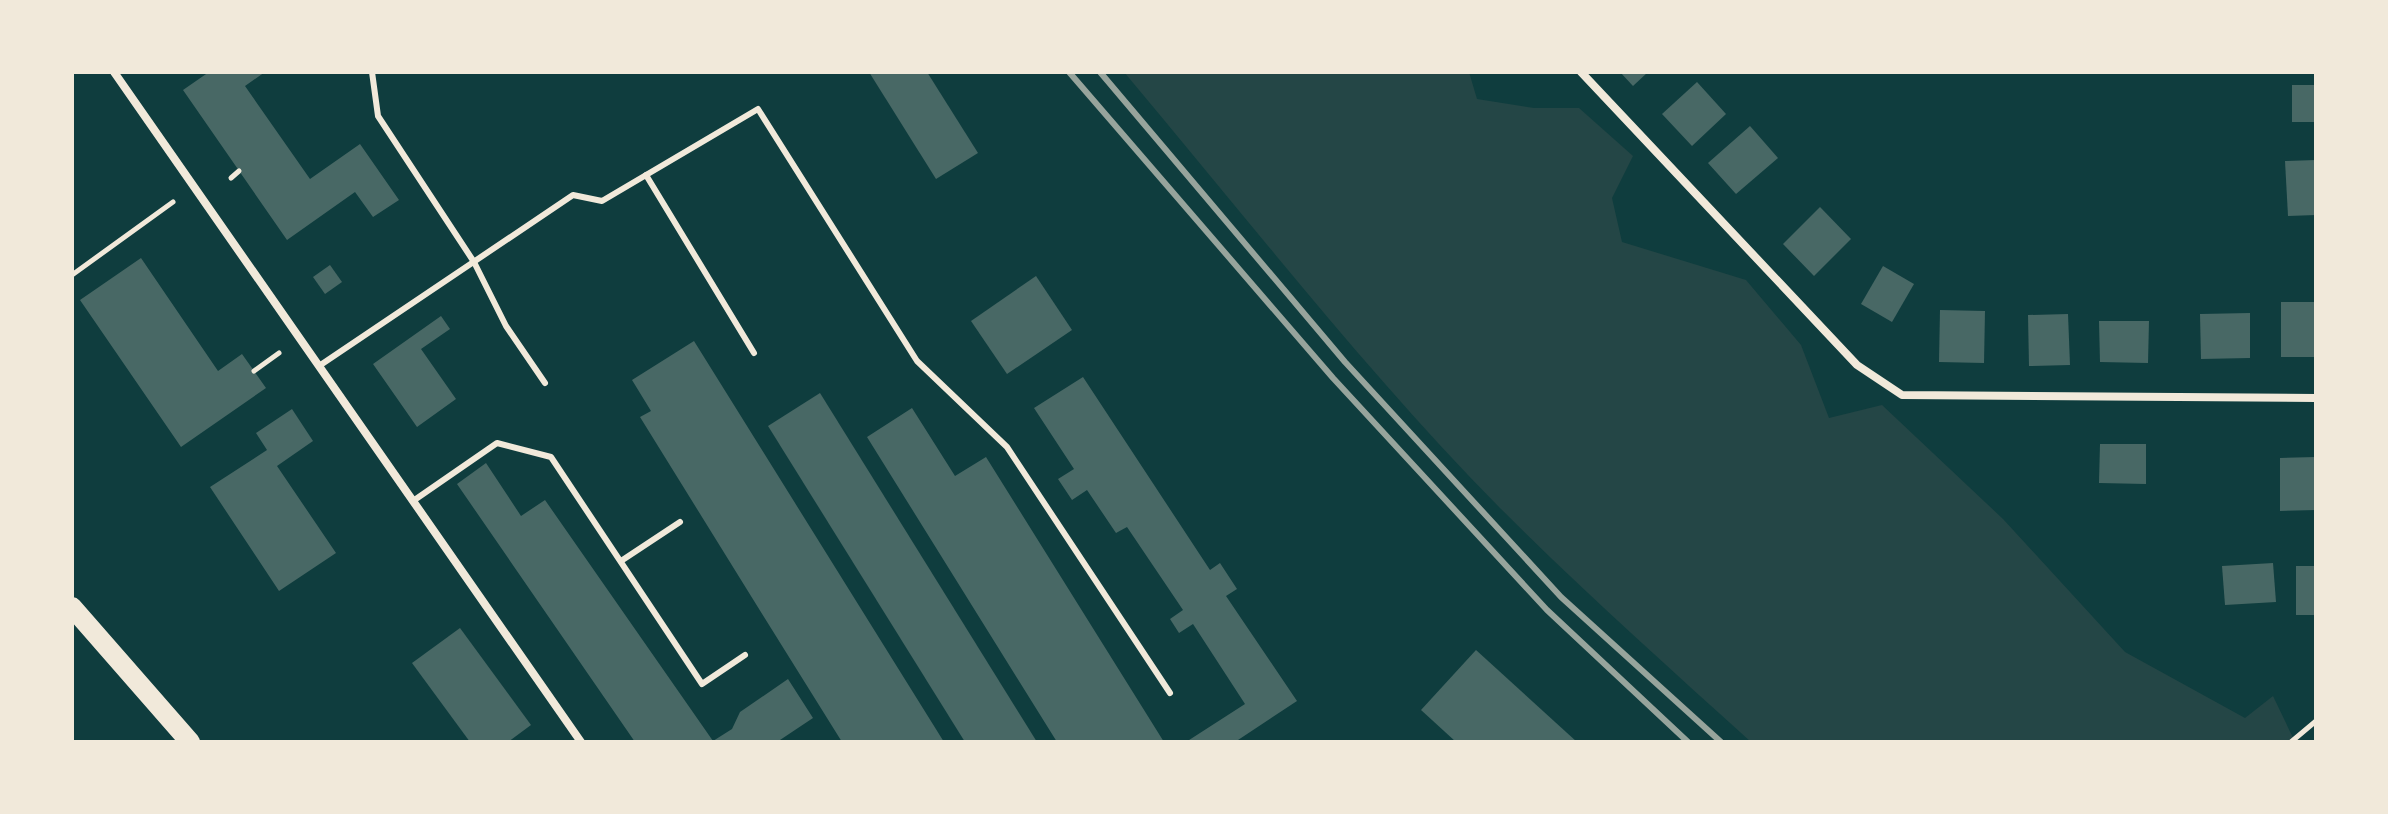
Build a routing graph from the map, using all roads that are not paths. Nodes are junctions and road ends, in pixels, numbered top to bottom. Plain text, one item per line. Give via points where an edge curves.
1 (114, 72) edge
2 (372, 72) edge
3 (1581, 72) edge
4 (646, 175) junction
5 (474, 262) junction
6 (754, 353) dead end
7 (319, 366) junction
8 (545, 383) dead end
9 (2316, 398) edge
10 (413, 501) junction
11 (680, 522) dead end
12 (621, 561) junction
13 (72, 607) edge
14 (745, 655) dead end
15 (1170, 693) dead end
16 (190, 742) edge
17 (581, 742) edge

1 - 7 street
2 - 5 lane via 378,116
3 - 9 street via 1857,365 1902,395
4 - 5 lane via 602,201 573,195
4 - 6 lane
4 - 15 lane via 758,109 917,361 1007,447
5 - 7 lane
5 - 8 lane via 506,326
7 - 10 street
10 - 12 lane via 497,443 551,457
10 - 17 street
11 - 12 lane
12 - 14 lane via 702,684
13 - 16 main road

